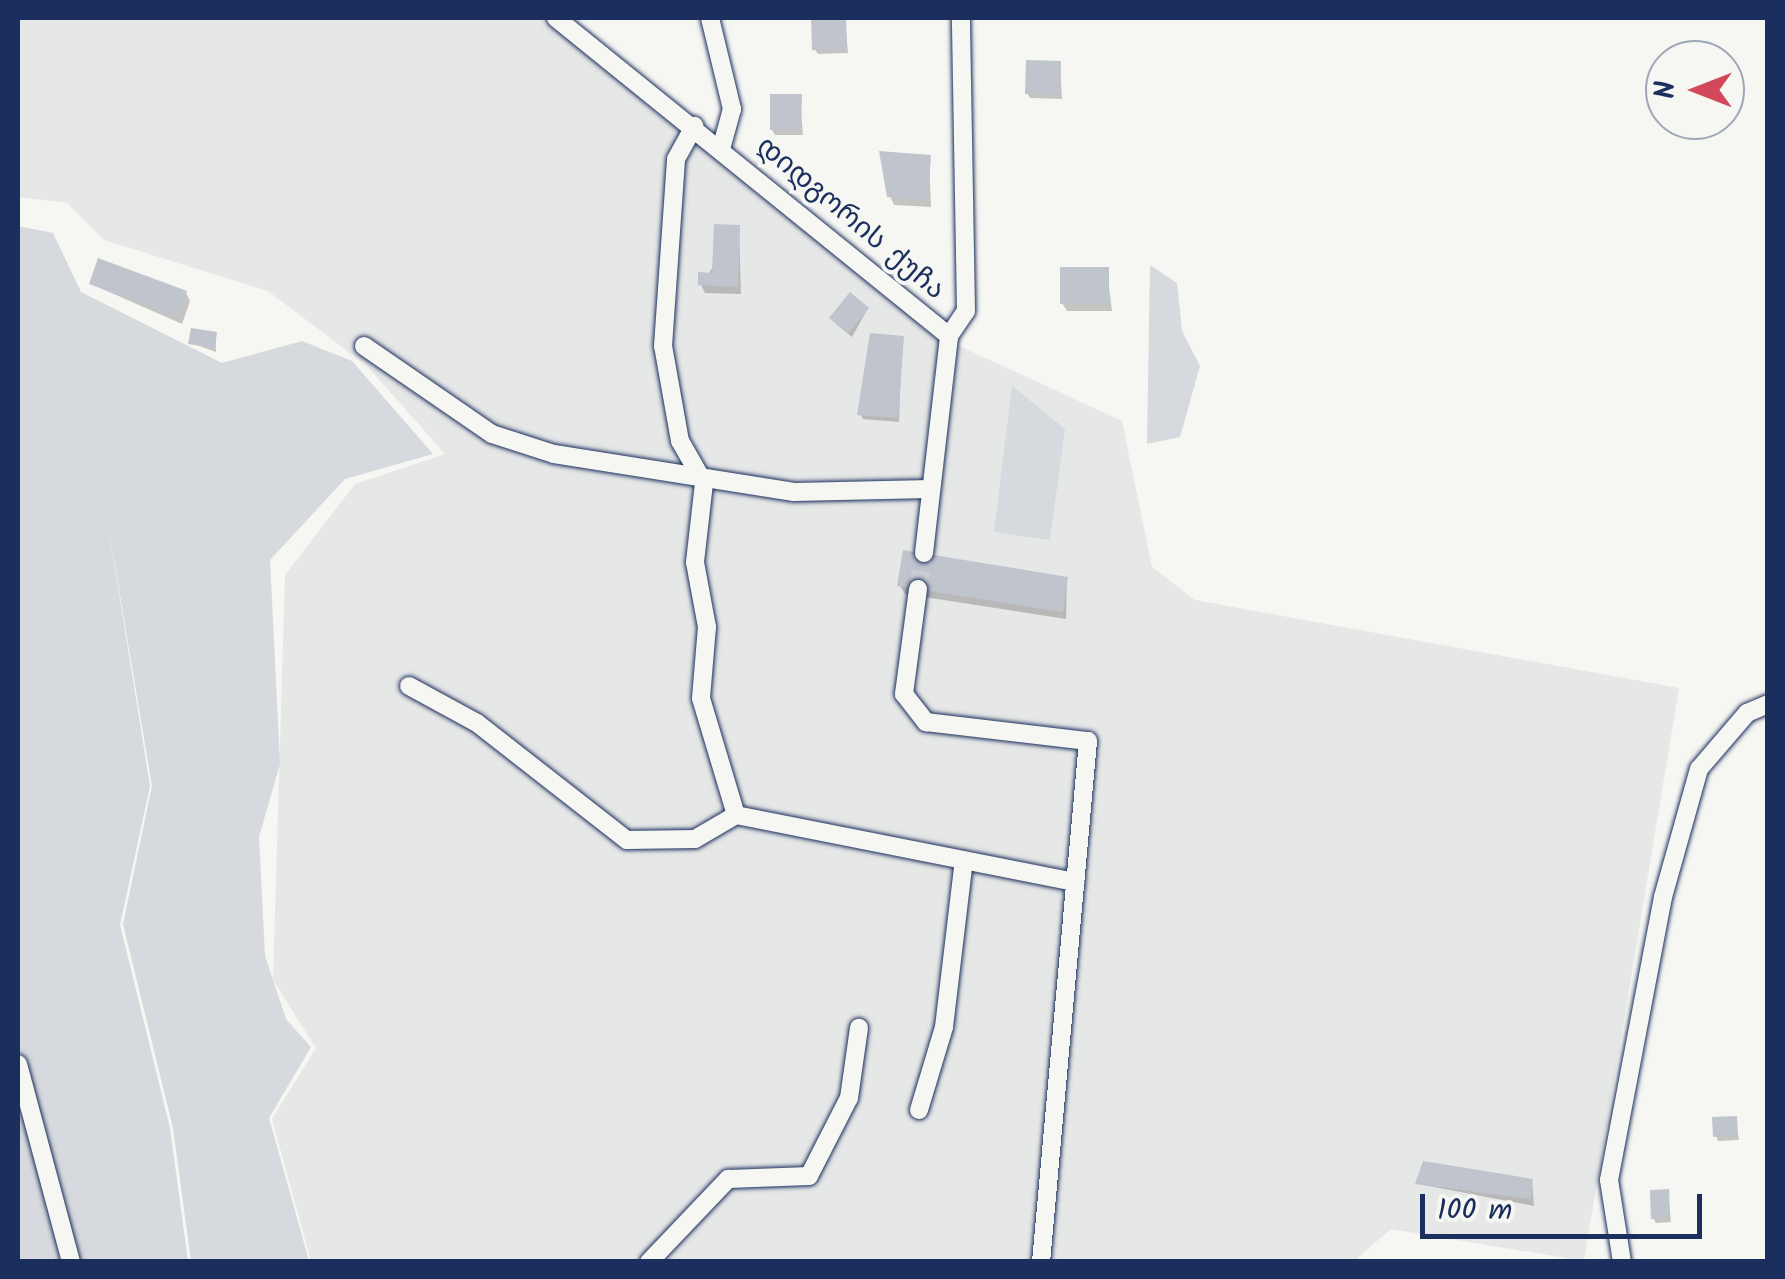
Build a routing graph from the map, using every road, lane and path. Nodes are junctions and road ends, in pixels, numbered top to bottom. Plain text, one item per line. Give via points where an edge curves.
1 (556, 18) edge
2 (710, 18) edge
3 (961, 18) edge
4 (694, 126) junction
5 (722, 148) junction
6 (948, 336) junction
7 (364, 346) dead end
8 (704, 483) junction
9 (930, 489) junction
10 (924, 553) tunnel mouth
11 (918, 589) tunnel mouth
12 (409, 686) dead end
13 (1768, 704) edge
14 (736, 815) junction
15 (964, 860) junction
16 (1075, 882) junction
17 (859, 1028) dead end
18 (18, 1064) edge
19 (919, 1110) dead end
20 (72, 1262) edge
21 (649, 1262) edge
22 (1041, 1262) edge
23 (1622, 1262) edge

1 - 4 street, დიდგორის ქუჩა
2 - 5 street via 732,109
3 - 6 street, დიდგორის ქუჩა via 966,311
4 - 5 street, დიდგორის ქუჩა
4 - 8 street via 676,159 663,346 680,441
5 - 6 street, დიდგორის ქუჩა
6 - 9 street
7 - 8 street via 492,434
8 - 9 street
8 - 14 street via 695,562 707,627 702,698
9 - 10 street
11 - 16 street via 904,694 926,722 1088,740
12 - 14 street via 477,723 627,840 695,839
13 - 23 street via 1746,713 1699,769 1664,897 1609,1180
14 - 15 street
15 - 16 street
15 - 19 street via 944,1028
16 - 22 street
17 - 21 street via 849,1098 809,1176 728,1179
18 - 20 street

